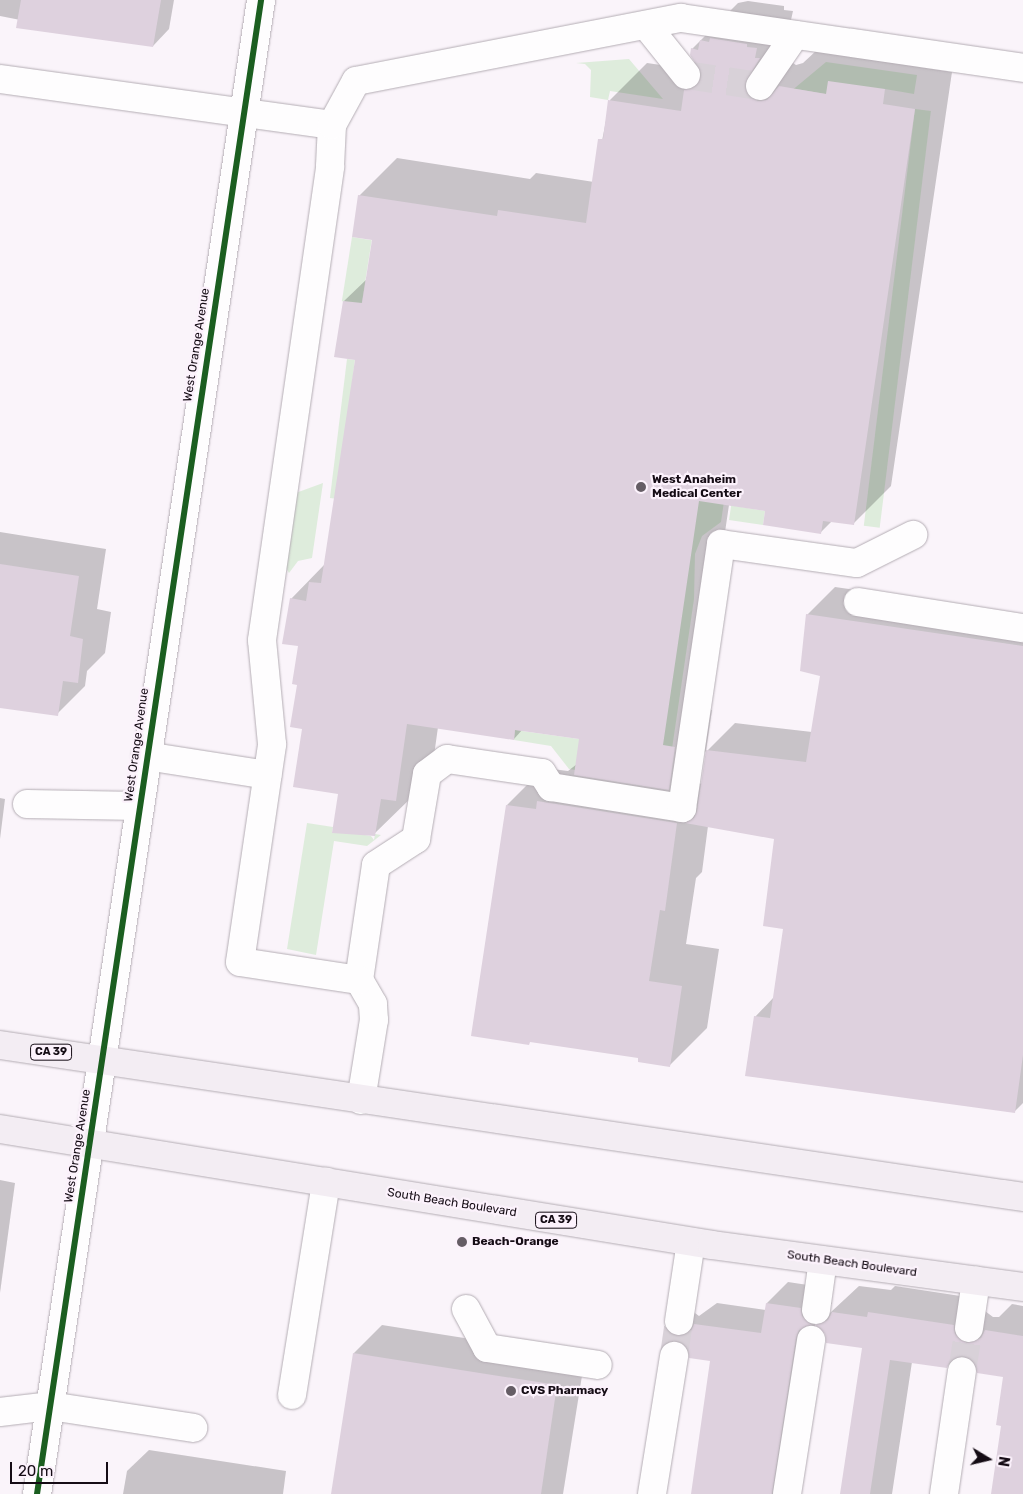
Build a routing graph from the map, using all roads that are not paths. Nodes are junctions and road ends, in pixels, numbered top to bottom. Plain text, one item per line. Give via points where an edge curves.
1 (260, 0) edge
2 (646, 25) junction
3 (795, 35) junction
4 (1023, 68) edge
5 (686, 76) tunnel mouth
6 (0, 79) edge
7 (760, 86) dead end
8 (243, 114) junction
9 (332, 125) junction
10 (913, 535) dead end
11 (858, 602) dead end
12 (1023, 628) edge
13 (146, 756) junction
14 (268, 775) junction
15 (27, 804) dead end
16 (139, 806) junction
17 (359, 980) junction
18 (0, 1044) edge
19 (103, 1060) junction
20 (362, 1100) junction
21 (0, 1129) edge
22 (90, 1145) junction
23 (326, 1182) junction
24 (1023, 1197) edge
25 (691, 1242) junction
26 (823, 1260) junction
27 (976, 1281) junction
28 (1023, 1287) edge
29 (466, 1309) dead end
30 (816, 1310) dead end
31 (679, 1321) tunnel mouth
32 (969, 1328) tunnel mouth
33 (811, 1340) dead end
34 (674, 1356) tunnel mouth
35 (598, 1365) dead end
36 (962, 1371) tunnel mouth
37 (292, 1396) dead end
38 (50, 1406) junction
39 (0, 1412) edge
40 (193, 1428) dead end
41 (37, 1494) edge
42 (652, 1494) edge
43 (787, 1494) edge
44 (944, 1494) edge

1 - 8 street, West Orange Avenue
2 - 3 street via 681,18
2 - 5 street
2 - 9 street via 356,82
3 - 4 street
3 - 7 street
6 - 8 street
8 - 9 street
8 - 13 street, West Orange Avenue
9 - 14 street via 330,166 262,640 272,744
10 - 17 street via 857,563 721,544 682,808 551,787 542,774 447,759 427,774 416,839 376,865
11 - 12 street
13 - 14 street
13 - 16 street, West Orange Avenue
14 - 17 street via 240,962
15 - 16 street
16 - 19 street, West Orange Avenue
17 - 20 street via 373,1004 374,1020
18 - 19 main road, CA 39
19 - 20 main road, CA 39
19 - 22 street, West Orange Avenue
20 - 24 main road, CA 39
21 - 22 main road, South Beach Boulevard / CA 39
22 - 23 main road, South Beach Boulevard / CA 39
22 - 38 street, West Orange Avenue
23 - 25 main road, South Beach Boulevard / CA 39
23 - 37 street
25 - 26 main road, South Beach Boulevard / CA 39
25 - 31 street
26 - 27 main road, South Beach Boulevard / CA 39
26 - 30 street
27 - 28 main road, South Beach Boulevard / CA 39
27 - 32 street
29 - 35 street via 487,1348
33 - 43 street
34 - 42 street
36 - 44 street
38 - 39 street
38 - 40 street
38 - 41 street, West Orange Avenue

